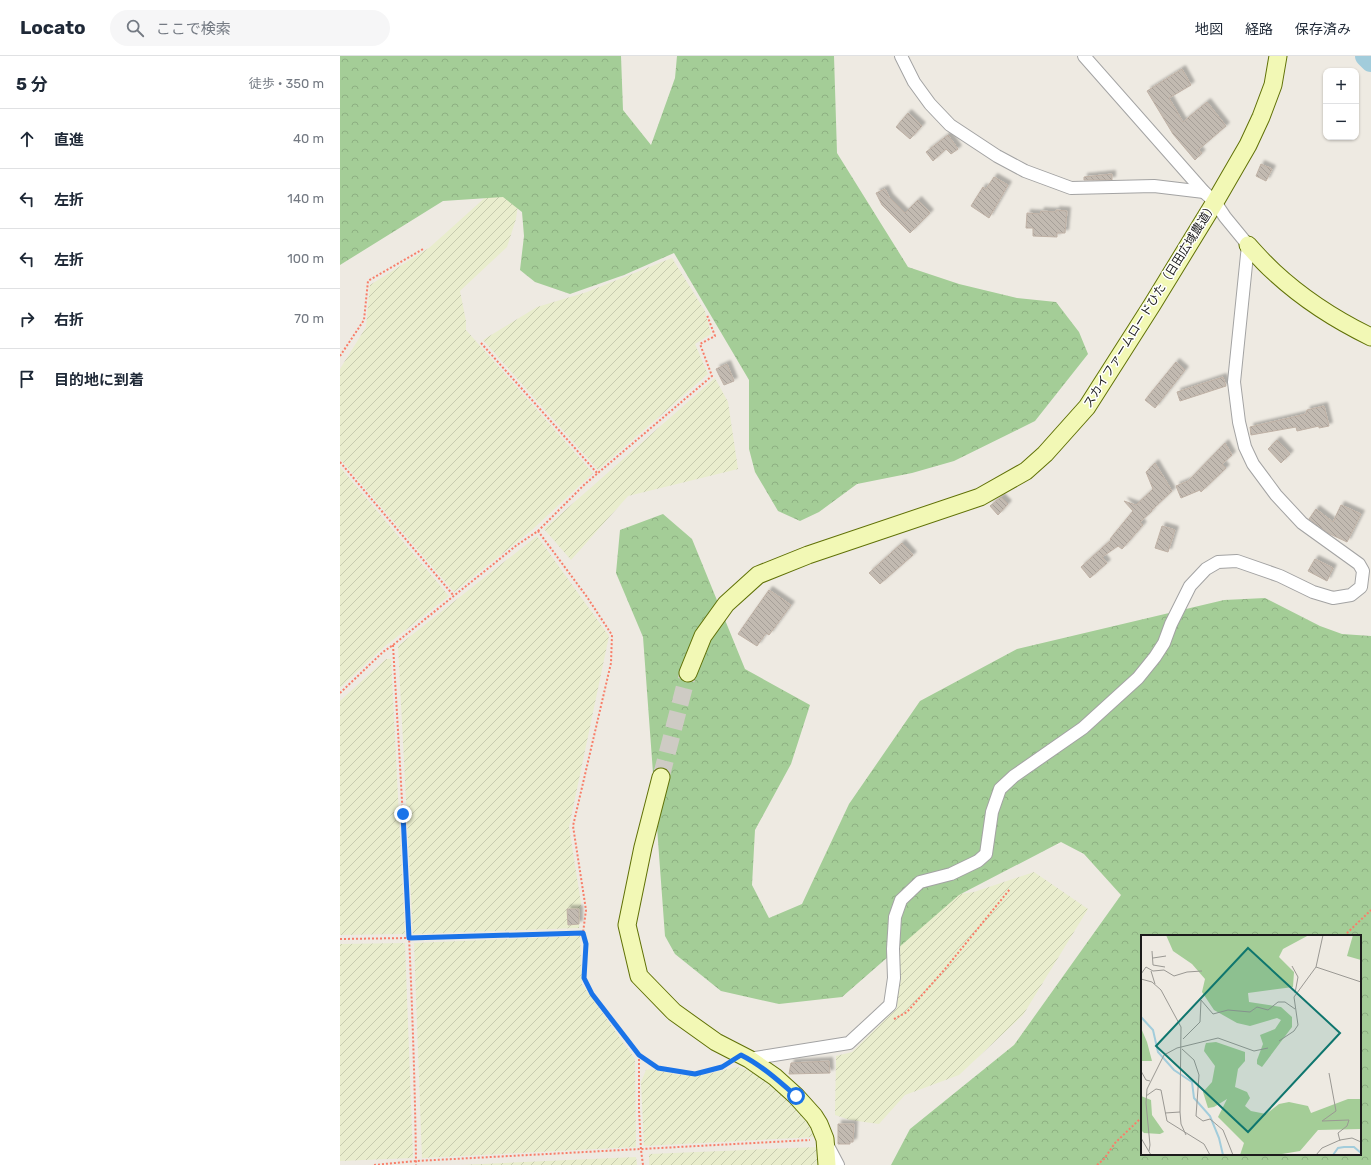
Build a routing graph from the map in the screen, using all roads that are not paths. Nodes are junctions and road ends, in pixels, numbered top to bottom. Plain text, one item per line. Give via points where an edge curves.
1 (901, 56) edge
2 (1084, 56) edge
3 (1278, 56) edge
4 (1209, 197) junction
5 (1248, 245) junction
6 (1371, 337) edge
7 (688, 673) tunnel mouth
8 (661, 777) tunnel mouth
9 (745, 1057) junction
10 (825, 1139) junction
11 (827, 1165) edge
12 (838, 1165) edge

1 - 4 street via 914,82 950,125 1025,171 1071,188 1154,186
2 - 4 street
3 - 4 street, スカイファームロードひた（日田広域農道） via 1273,85 1248,145
4 - 5 street
4 - 7 street, スカイファームロードひた（日田広域農道） via 1152,305 1087,408 1045,454 1026,471 980,497 808,554 758,576 726,604 703,636
5 - 6 street via 1301,295
5 - 9 street via 1234,382 1245,447 1253,464 1276,495 1302,523 1359,564 1363,572 1362,587 1351,595 1333,598 1237,561 1218,562 1206,569 1190,586 1164,643 1138,678 1083,728 1014,776 1000,789 992,812 986,854 978,861 951,874 920,882 901,900 895,917 894,978 890,1005 848,1043
8 - 9 street via 643,847 628,925 639,976 674,1012 716,1042
9 - 10 street via 775,1077 796,1096 814,1116
10 - 11 street
10 - 12 street

